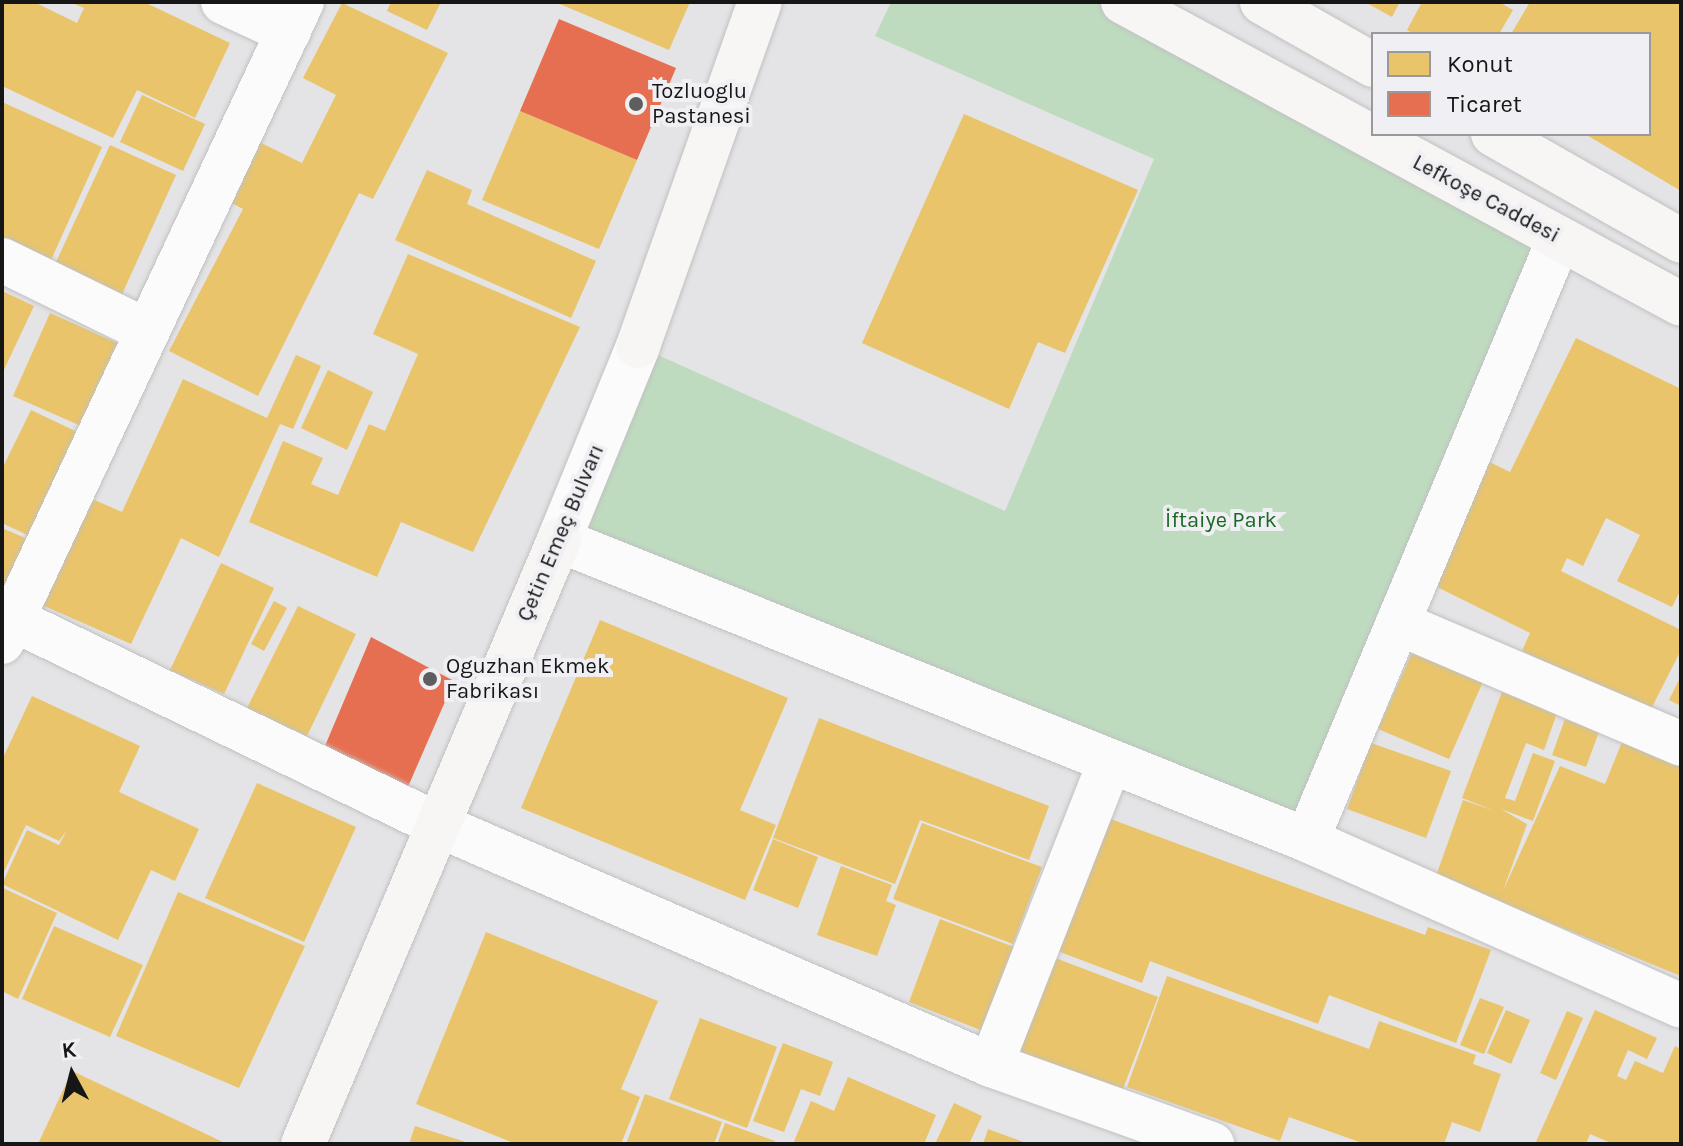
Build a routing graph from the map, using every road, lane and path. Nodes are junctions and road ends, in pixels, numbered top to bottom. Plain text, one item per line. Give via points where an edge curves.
1 (223, 2) edge
2 (760, 2) edge
3 (1123, 2) edge
4 (1262, 2) edge
5 (295, 17) edge
6 (1371, 64) edge
7 (1497, 136) edge
8 (1559, 239) junction
9 (1681, 241) edge
10 (2, 260) edge
11 (1681, 304) edge
12 (147, 331) junction
13 (638, 346) joint
14 (559, 540) junction
15 (1398, 623) junction
16 (6, 625) edge
17 (1681, 744) edge
18 (1110, 761) junction
19 (438, 825) junction
20 (1307, 840) junction
21 (1681, 1006) edge
22 (991, 1065) junction
23 (303, 1144) edge
24 (1212, 1144) edge

1 - 5 street
2 - 13 main road, Çetin Emeç Bulvarı
3 - 8 main road, Lefkoşe Caddesi
4 - 6 main road
5 - 12 street
7 - 9 main road
8 - 11 main road, Lefkoşe Caddesi
8 - 15 street
10 - 12 street
12 - 16 street
13 - 14 street, Çetin Emeç Bulvarı
14 - 18 street
14 - 19 main road, Çetin Emeç Bulvarı
15 - 17 street
15 - 20 street
16 - 19 street
18 - 20 street
18 - 22 street
19 - 22 street
19 - 23 main road, Çetin Emeç Bulvarı
20 - 21 street
22 - 24 street

